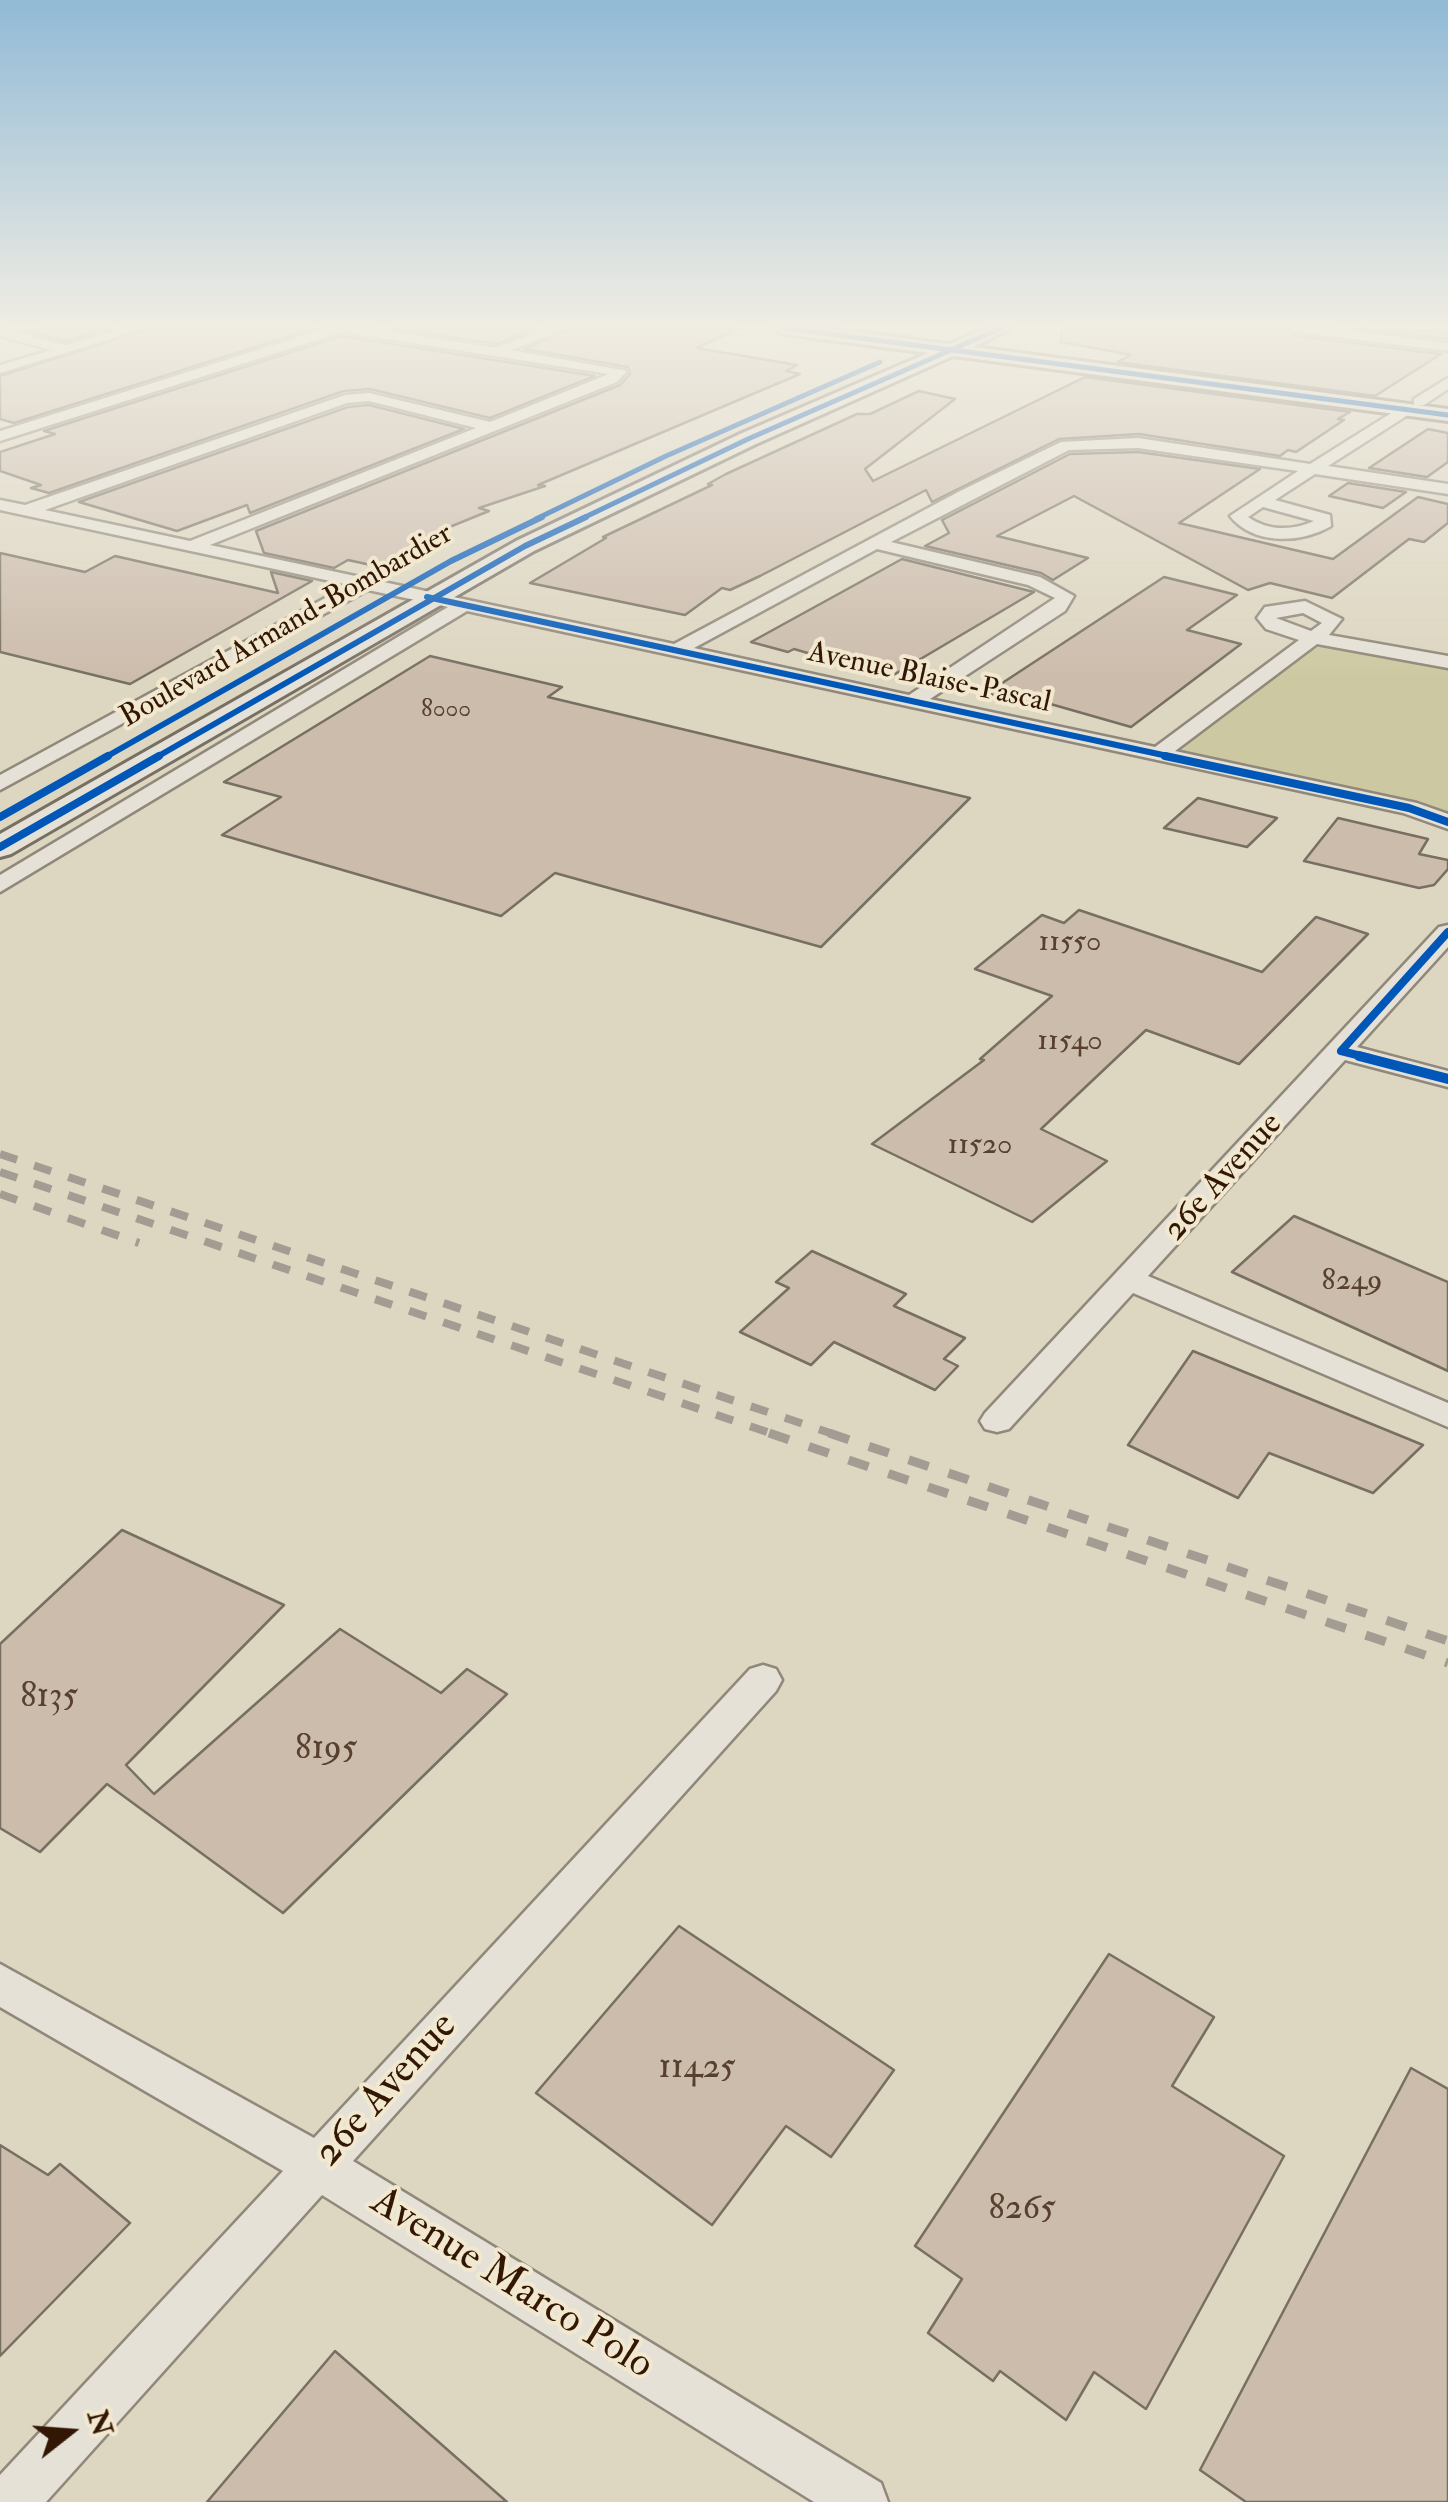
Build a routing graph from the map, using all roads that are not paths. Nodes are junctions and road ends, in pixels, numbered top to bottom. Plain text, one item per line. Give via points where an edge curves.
1 (215, 445) edge
2 (453, 445) edge
3 (693, 445) edge
4 (731, 445) edge
5 (1076, 445) edge
6 (1150, 445) edge
7 (1351, 445) edge
8 (1313, 469) junction
9 (1448, 489) edge
10 (1262, 502) dead end
11 (0, 506) edge
12 (26, 511) junction
13 (874, 542) junction
14 (190, 547) junction
15 (365, 584) junction
16 (398, 591) junction
17 (433, 599) junction
18 (464, 606) junction
19 (675, 651) junction
20 (1448, 662) edge
21 (913, 701) junction
22 (186, 725) junction
23 (1160, 753) junction
24 (0, 784) edge
25 (0, 817) edge
26 (1448, 822) edge
27 (0, 847) edge
28 (0, 885) edge
29 (1448, 932) edge
30 (1340, 1051) junction
31 (1448, 1079) edge
32 (1130, 1280) junction
33 (1448, 1416) edge
34 (997, 1421) dead end
35 (763, 1680) dead end
36 (0, 1984) edge
37 (318, 2166) junction
38 (11, 2502) edge
39 (862, 2502) edge

1 - 12 street
2 - 14 street
3 - 16 street, Boulevard Armand-Bombardier
4 - 17 street, Boulevard Armand-Bombardier
5 - 13 street via 1050,450
6 - 8 street
7 - 8 street
8 - 9 street
8 - 10 street
11 - 12 street, Avenue Blaise-Pascal
12 - 14 street, Avenue Blaise-Pascal
13 - 19 street
13 - 21 street via 1034,582 1065,596 1058,608
14 - 15 street, Avenue Blaise-Pascal
15 - 16 street, Avenue Blaise-Pascal
15 - 24 street, Boulevard Armand-Bombardier
16 - 17 street, Avenue Blaise-Pascal
16 - 22 street, Boulevard Armand-Bombardier
17 - 18 street, Avenue Blaise-Pascal
17 - 22 street, Boulevard Armand-Bombardier
18 - 19 street, Avenue Blaise-Pascal
18 - 28 street, Boulevard Armand-Bombardier
19 - 21 street, Avenue Blaise-Pascal
20 - 23 street via 1313,638
21 - 23 street, Avenue Blaise-Pascal
22 - 25 street, Boulevard Armand-Bombardier
22 - 27 street, Boulevard Armand-Bombardier
23 - 26 street, Avenue Blaise-Pascal
29 - 30 street, 26e Avenue
30 - 31 street
30 - 32 street, 26e Avenue
32 - 33 street
32 - 34 street, 26e Avenue
35 - 37 street, 26e Avenue
36 - 37 street, Avenue Marco Polo
37 - 38 street, 26e Avenue
37 - 39 street, Avenue Marco Polo

